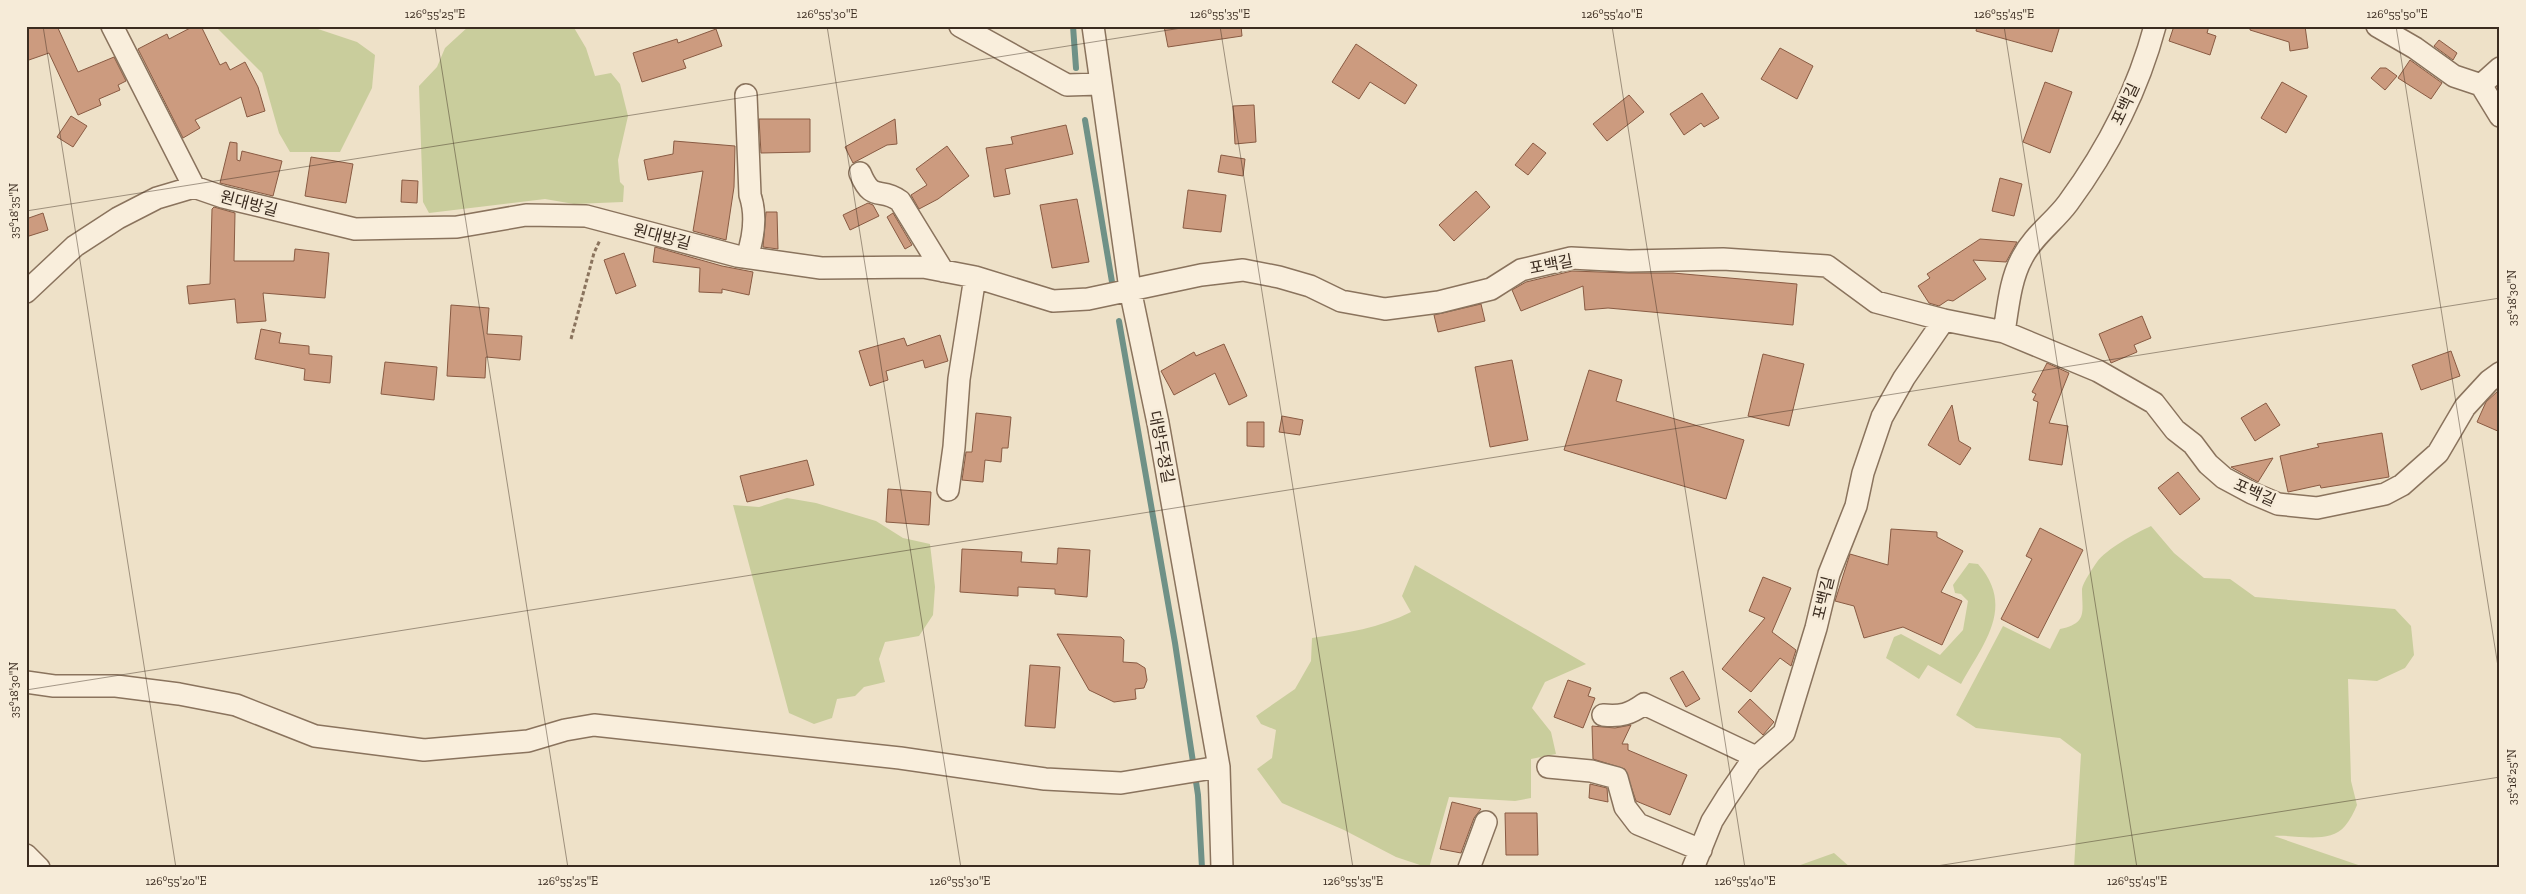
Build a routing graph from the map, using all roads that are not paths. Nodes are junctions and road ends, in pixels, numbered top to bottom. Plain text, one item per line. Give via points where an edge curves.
1 (112, 26) edge
2 (960, 26) edge
3 (1093, 26) edge
4 (2155, 26) edge
5 (2377, 26) edge
6 (2500, 68) edge
7 (1099, 84) junction
8 (2481, 85) junction
9 (746, 95) dead end
10 (2500, 116) edge
11 (860, 173) dead end
12 (194, 187) junction
13 (747, 257) junction
14 (944, 271) junction
15 (975, 277) junction
16 (1130, 289) junction
17 (26, 292) edge
18 (1944, 320) junction
19 (2004, 332) junction
20 (2500, 372) edge
21 (948, 490) dead end
22 (26, 682) edge
23 (1603, 715) dead end
24 (1756, 757) junction
25 (1548, 766) dead end
26 (1202, 770) junction
27 (1486, 822) dead end
28 (26, 854) edge
29 (1697, 859) edge
30 (40, 868) edge
31 (1222, 868) edge
32 (1469, 868) edge

1 - 12 street
2 - 7 street via 1066,86
3 - 7 street, 대방두정길
4 - 19 street, 포백길 via 2129,100 2094,168 2022,257 2014,275
5 - 8 street via 2454,76
6 - 8 street
7 - 16 street, 대방두정길
8 - 10 street
9 - 13 street via 750,195 755,209 753,239
11 - 14 street via 866,188 874,193 894,196 900,201
12 - 13 street, 원대방길 via 223,197 355,228 457,227 526,215 586,216
12 - 17 street via 157,198 118,218 75,246
13 - 14 street, 원대방길 via 821,268 923,267
14 - 15 street, 원대방길
15 - 16 street, 원대방길 via 1053,301 1088,299
15 - 21 street via 960,370
16 - 18 street, 포백길 via 1243,270 1310,286 1341,302 1385,309 1439,302 1490,289 1521,270 1571,258 1629,261 1723,259 1827,266 1876,302
16 - 26 street, 대방두정길 via 1158,423
18 - 19 street, 포백길
18 - 24 street, 포백길 via 1882,417 1863,473 1856,506 1829,574 1792,714 1784,733
19 - 20 street, 포백길 via 2098,371 2154,403 2208,464 2245,490 2278,504 2317,508 2385,494 2402,485 2438,453 2465,407
22 - 26 street via 54,686 116,686 179,694 236,704 315,736 424,750 528,741 594,725 900,758 1045,779 1121,783
23 - 24 street via 1617,717 1630,714 1644,704
24 - 29 street, 포백길 via 1712,821
25 - 29 street via 1592,771 1617,778 1625,807 1638,824
26 - 31 street, 대방두정길
27 - 32 street
28 - 30 street

